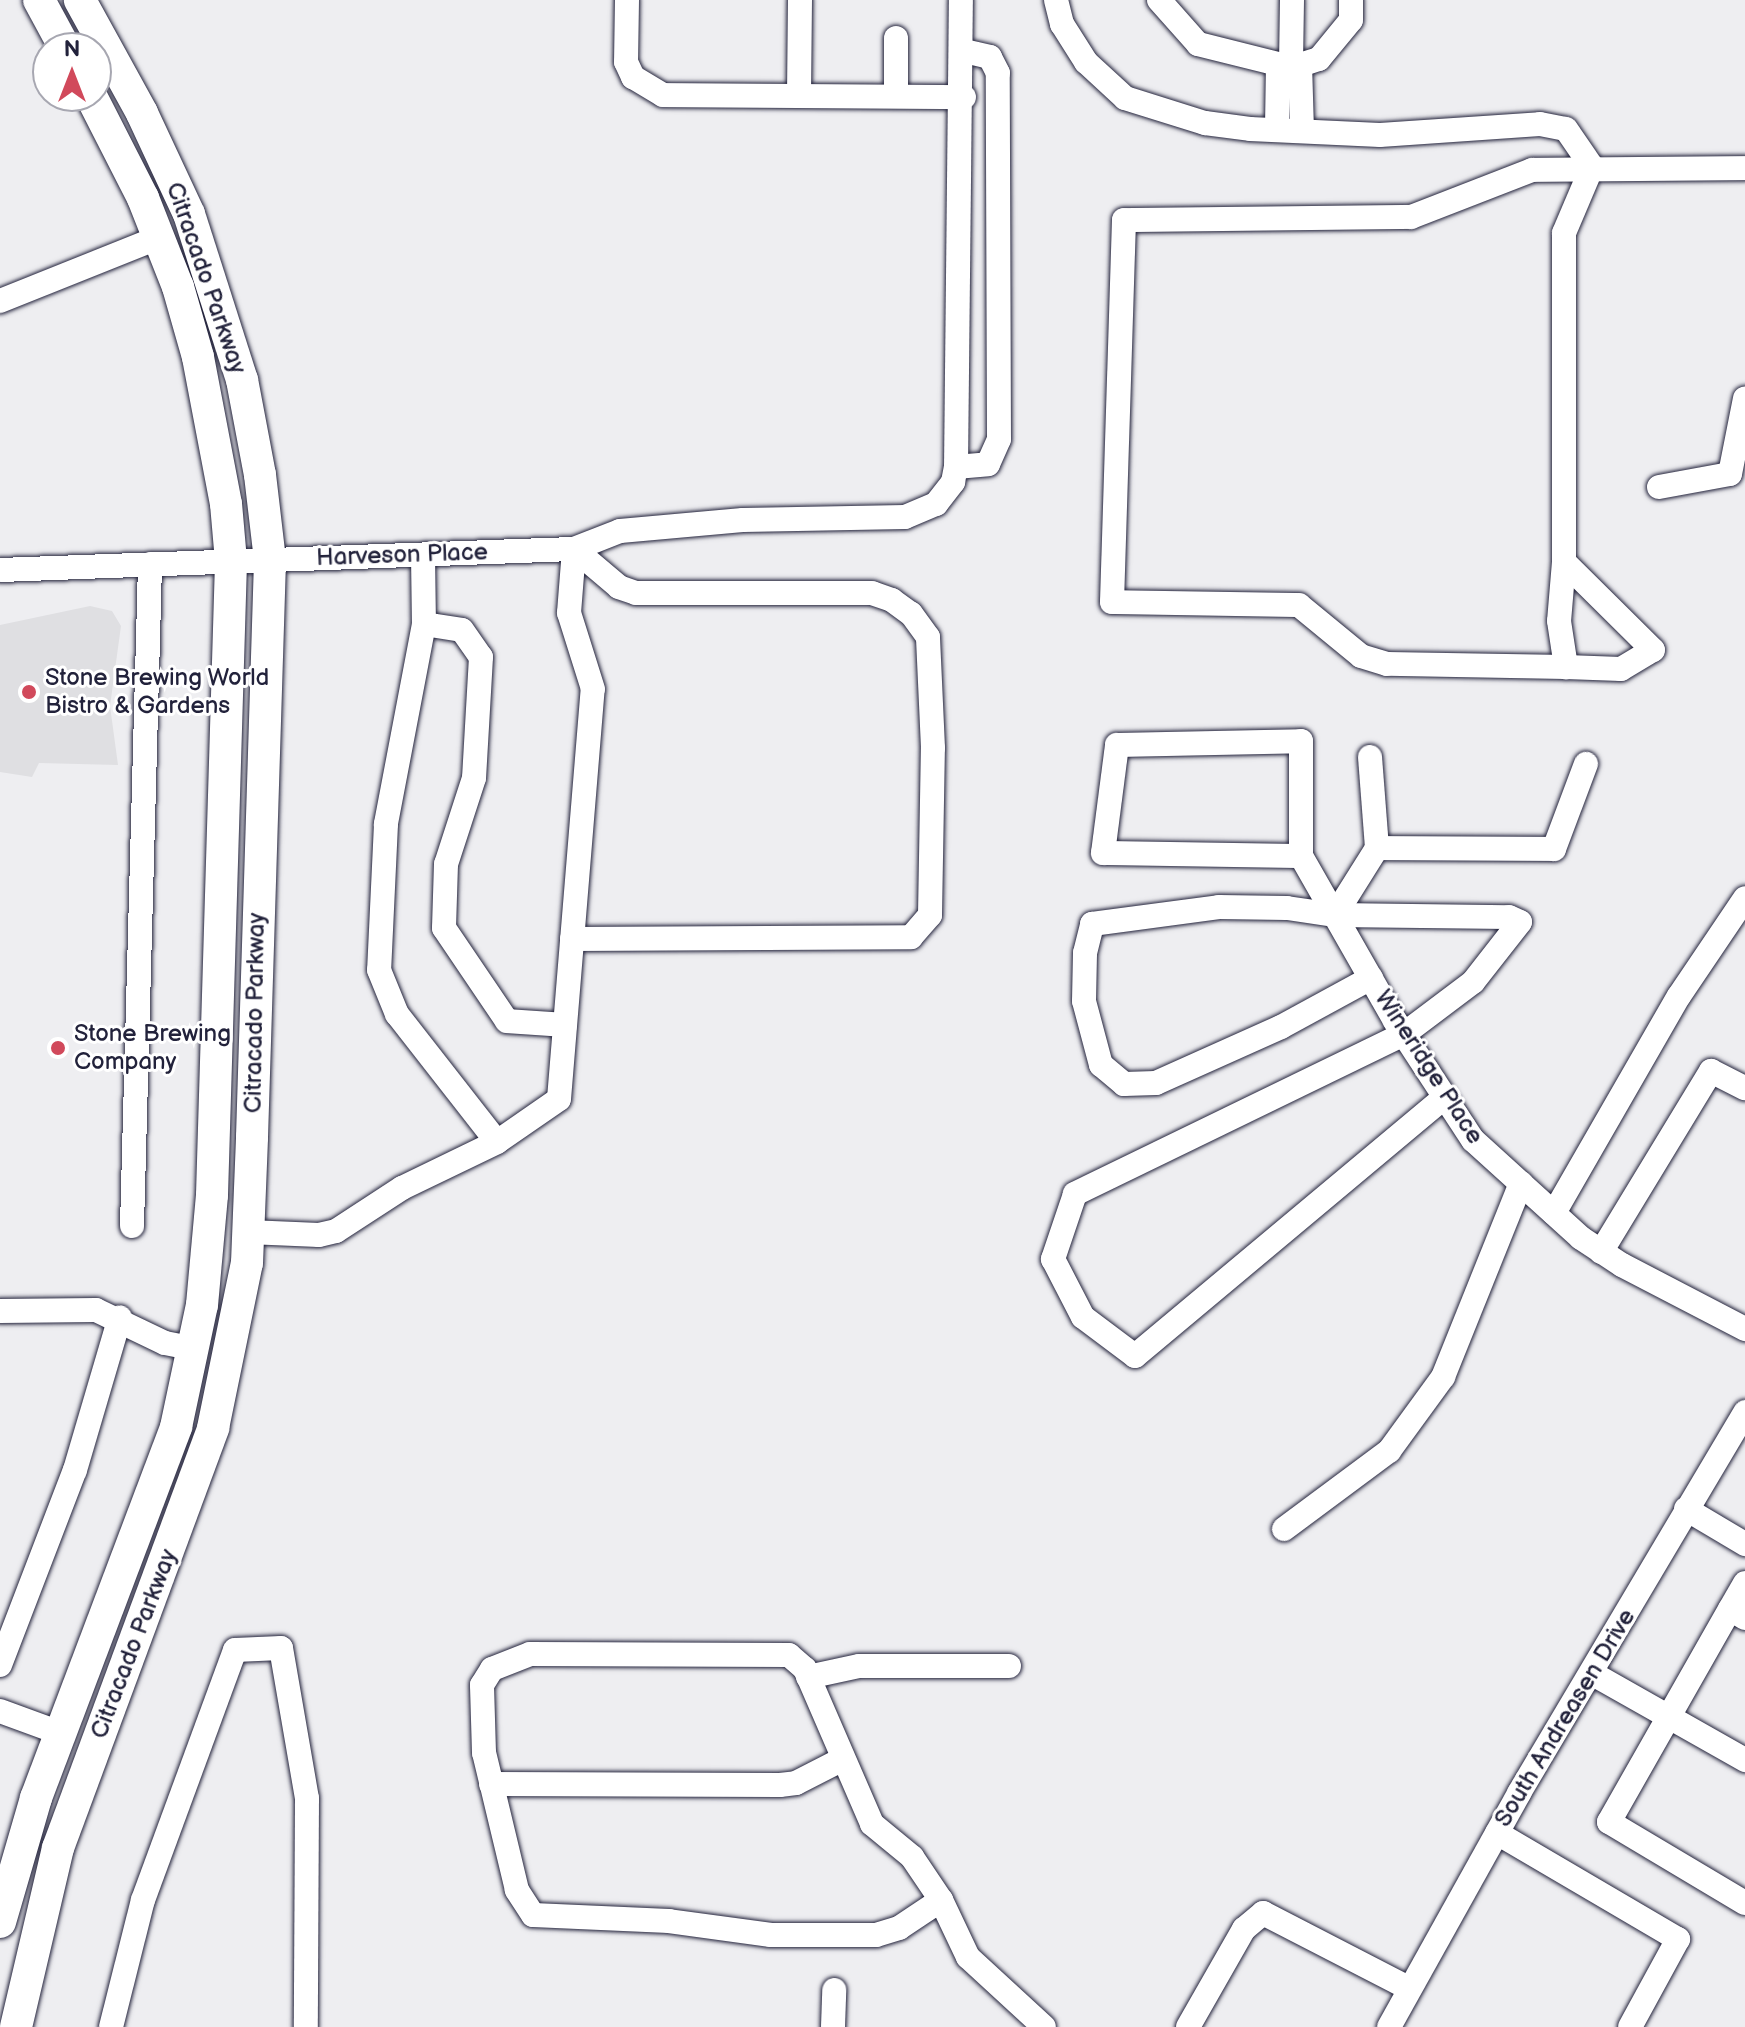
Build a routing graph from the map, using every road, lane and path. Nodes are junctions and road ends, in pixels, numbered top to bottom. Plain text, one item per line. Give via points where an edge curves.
1 (39, 0) edge
2 (80, 0) edge
3 (627, 0) edge
4 (800, 0) edge
5 (961, 0) edge
6 (1056, 0) edge
7 (1159, 0) edge
8 (1292, 0) edge
9 (1351, 0) edge
10 (56, 32) edge
11 (896, 38) dead end
12 (964, 51) junction
13 (1290, 64) junction
14 (799, 95) junction
15 (896, 96) junction
16 (964, 97) junction
17 (99, 112) edge
18 (1290, 131) junction
19 (1592, 167) junction
20 (1745, 168) edge
21 (160, 237) junction
22 (0, 301) edge
23 (1745, 398) edge
24 (956, 467) junction
25 (1659, 487) dead end
26 (574, 549) junction
27 (423, 555) junction
28 (270, 560) junction
29 (231, 561) junction
30 (1564, 562) junction
31 (150, 564) junction
32 (0, 570) edge
33 (424, 624) junction
34 (1566, 667) junction
35 (1370, 757) dead end
36 (1586, 764) dead end
37 (1377, 848) junction
38 (1301, 856) junction
39 (1745, 898) edge
40 (1335, 915) junction
41 (572, 939) junction
42 (1371, 978) junction
43 (565, 1025) junction
44 (1404, 1034) junction
45 (1745, 1088) edge
46 (1445, 1097) junction
47 (497, 1142) junction
48 (1521, 1183) junction
49 (1554, 1213) junction
50 (132, 1226) dead end
51 (248, 1232) junction
52 (1601, 1252) junction
53 (0, 1311) edge
54 (120, 1317) junction
55 (1745, 1329) edge
56 (195, 1349) junction
57 (1745, 1412) edge
58 (1686, 1509) junction
59 (1284, 1529) dead end
60 (1745, 1544) edge
61 (1745, 1583) edge
62 (1737, 1613) edge
63 (0, 1665) edge
64 (1009, 1666) dead end
65 (1593, 1674) junction
66 (808, 1677) junction
67 (0, 1711) edge
68 (1669, 1717) junction
69 (60, 1733) junction
70 (95, 1746) junction
71 (841, 1760) junction
72 (1745, 1760) edge
73 (491, 1784) junction
74 (1497, 1833) junction
75 (941, 1900) junction
76 (1745, 1903) edge
77 (0, 1922) edge
78 (1410, 1989) junction
79 (834, 1990) dead end
80 (1032, 2023) edge
81 (16, 2027) edge
82 (111, 2027) edge
83 (306, 2027) edge
84 (833, 2027) edge
85 (1188, 2027) edge
86 (1389, 2027) edge
87 (1630, 2027) edge

1 - 10 main road
2 - 28 main road, Citracado Parkway via 142,113 206,261 242,380
3 - 14 street via 626,62 645,89 663,95
4 - 14 street
5 - 12 street
6 - 18 street via 1062,24 1086,62 1125,98 1205,123
7 - 13 street via 1198,44
8 - 13 street
9 - 13 street via 1351,20 1319,59
11 - 15 street
12 - 16 street
12 - 24 street via 990,57 998,73 999,439 988,464
13 - 18 street
14 - 15 street
15 - 16 street
16 - 24 street
17 - 21 main road, Citracado Parkway
18 - 19 street via 1435,133 1532,123 1566,129
19 - 20 street
19 - 30 street via 1564,233
19 - 34 street via 1532,170 1411,217 1124,220 1112,602 1299,605 1361,656 1387,664
21 - 22 street
21 - 29 main road, Citracado Parkway via 198,357 226,504
23 - 25 street via 1730,474
24 - 26 street, Harveson Place via 947,494 905,517 743,520 620,531
26 - 27 street, Harveson Place
26 - 41 street via 569,613 593,689
26 - 41 street via 619,587 636,593 872,593 892,600 928,637 933,748 930,915 911,937
27 - 28 street, Harveson Place
27 - 33 street
28 - 29 street, Harveson Place
28 - 51 main road, Citracado Parkway
29 - 31 street, Harveson Place
29 - 56 main road, Citracado Parkway via 212,1200
30 - 34 street via 1559,621
30 - 34 street via 1653,650 1621,669
31 - 32 street, Harveson Place
31 - 50 street
33 - 43 street via 462,630 481,657 474,778 446,864 444,928 507,1021
33 - 47 street via 386,824 379,970 397,1014
35 - 37 street
36 - 37 street via 1554,849
37 - 40 street
38 - 38 street via 1301,741 1117,745 1103,853
38 - 40 street, Wineridge Place
39 - 49 street via 1679,996
40 - 42 street, Wineridge Place
40 - 42 street via 1219,907 1092,924 1084,1001 1101,1065 1124,1084 1156,1083 1281,1027
40 - 44 street via 1509,917 1520,922 1473,982
41 - 43 street
42 - 44 street, Wineridge Place
43 - 47 street via 559,1099
44 - 46 street, Wineridge Place
44 - 46 street via 1075,1194 1053,1259 1083,1317 1135,1356
45 - 52 street via 1711,1071
46 - 48 street, Wineridge Place via 1473,1140
47 - 51 street via 402,1188 336,1231
48 - 49 street, Wineridge Place
48 - 59 street via 1443,1377 1389,1451
49 - 52 street, Wineridge Place
51 - 70 main road, Citracado Parkway via 233,1343 213,1428
52 - 55 street, Wineridge Place
53 - 54 street via 96,1310
54 - 56 street via 165,1343
54 - 63 street via 75,1470
56 - 69 main road, Citracado Parkway via 176,1427
57 - 58 street, South Andreasen Drive
58 - 60 street
58 - 65 street, South Andreasen Drive
61 - 62 street
62 - 68 street
64 - 66 street via 859,1666
65 - 68 street
65 - 74 street, South Andreasen Drive
66 - 71 street
66 - 73 street via 799,1660 778,1652 530,1654 509,1659 482,1685 480,1722
67 - 69 street
68 - 72 street
68 - 76 street via 1609,1822
69 - 70 main road
69 - 77 main road, Citracado Parkway
70 - 81 main road, Citracado Parkway via 50,1875
71 - 73 street via 796,1783 780,1785
71 - 75 street via 872,1824 912,1857
73 - 75 street via 523,1905 547,1919 669,1921 771,1935 876,1935 899,1928
74 - 78 street, South Andreasen Drive
74 - 87 street via 1678,1939
75 - 80 street via 968,1957
78 - 85 street via 1263,1913 1244,1929
78 - 86 street, South Andreasen Drive
79 - 84 street
82 - 83 street via 147,1887 235,1650 281,1648 307,1798

